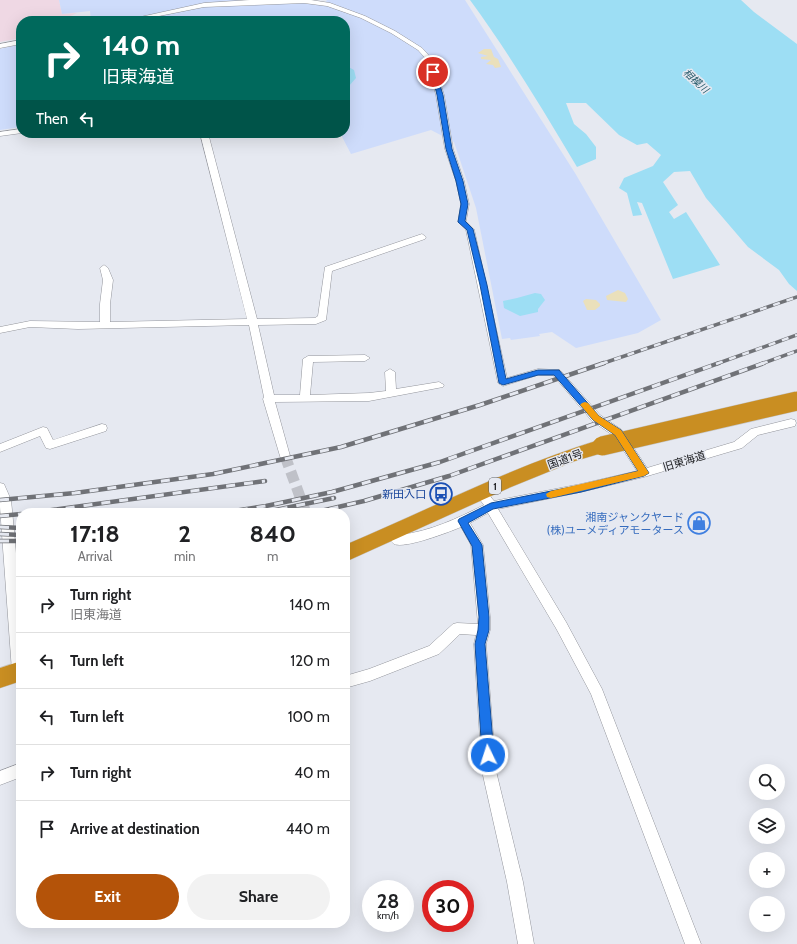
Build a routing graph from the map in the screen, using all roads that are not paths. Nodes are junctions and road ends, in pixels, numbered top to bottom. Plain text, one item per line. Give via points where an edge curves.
1 (149, 16) edge
2 (16, 43) edge
3 (0, 46) edge
4 (16, 132) edge
5 (0, 134) edge
6 (205, 138) edge
7 (422, 237) dead end
8 (104, 268) dead end
9 (253, 323) junction
10 (105, 325) junction
11 (0, 330) edge
12 (365, 358) dead end
13 (390, 372) dead end
14 (439, 385) dead end
15 (390, 393) junction
16 (305, 398) junction
17 (268, 399) junction
18 (797, 401) edge
19 (791, 423) dead end
20 (102, 428) dead end
21 (0, 448) edge
22 (285, 456) tunnel mouth
23 (644, 473) junction
24 (0, 487) edge
25 (486, 499) junction
26 (463, 521) junction
27 (392, 534) junction
28 (350, 552) edge
29 (484, 630) junction
30 (13, 674) edge
31 (350, 680) edge
32 (16, 772) edge
33 (0, 778) edge
34 (526, 944) edge
35 (693, 944) edge

1 - 23 street via 204,5 304,1 328,4 363,16 420,49 430,60 440,95 449,149 465,204 462,222 470,229 503,383 538,372 556,372 596,418 618,433
2 - 3 street
4 - 5 street
6 - 9 street
7 - 9 street via 328,269 323,318 316,321
8 - 10 street via 108,280
9 - 10 street
9 - 17 street
10 - 11 street via 30,324
12 - 16 street via 308,359
13 - 15 street
14 - 15 street
15 - 16 street via 369,397
16 - 17 street
17 - 22 street
18 - 25 highway, 国道1号 / 1, bridge via 568,456
19 - 23 street, 旧東海道 via 755,432 738,445
20 - 21 street via 50,445 43,431
23 - 25 street, 旧東海道 via 581,488
24 - 30 street via 5,500 9,541
25 - 26 street, 旧東海道
25 - 27 highway, 国道1号 / 1
25 - 35 street via 563,629 597,693
26 - 27 street, 旧東海道 via 418,537 396,540
26 - 29 street via 477,545
27 - 28 highway, 国道1号 / 1
29 - 31 street via 457,628 434,650
29 - 34 street via 480,644 489,771 515,882
32 - 33 street

